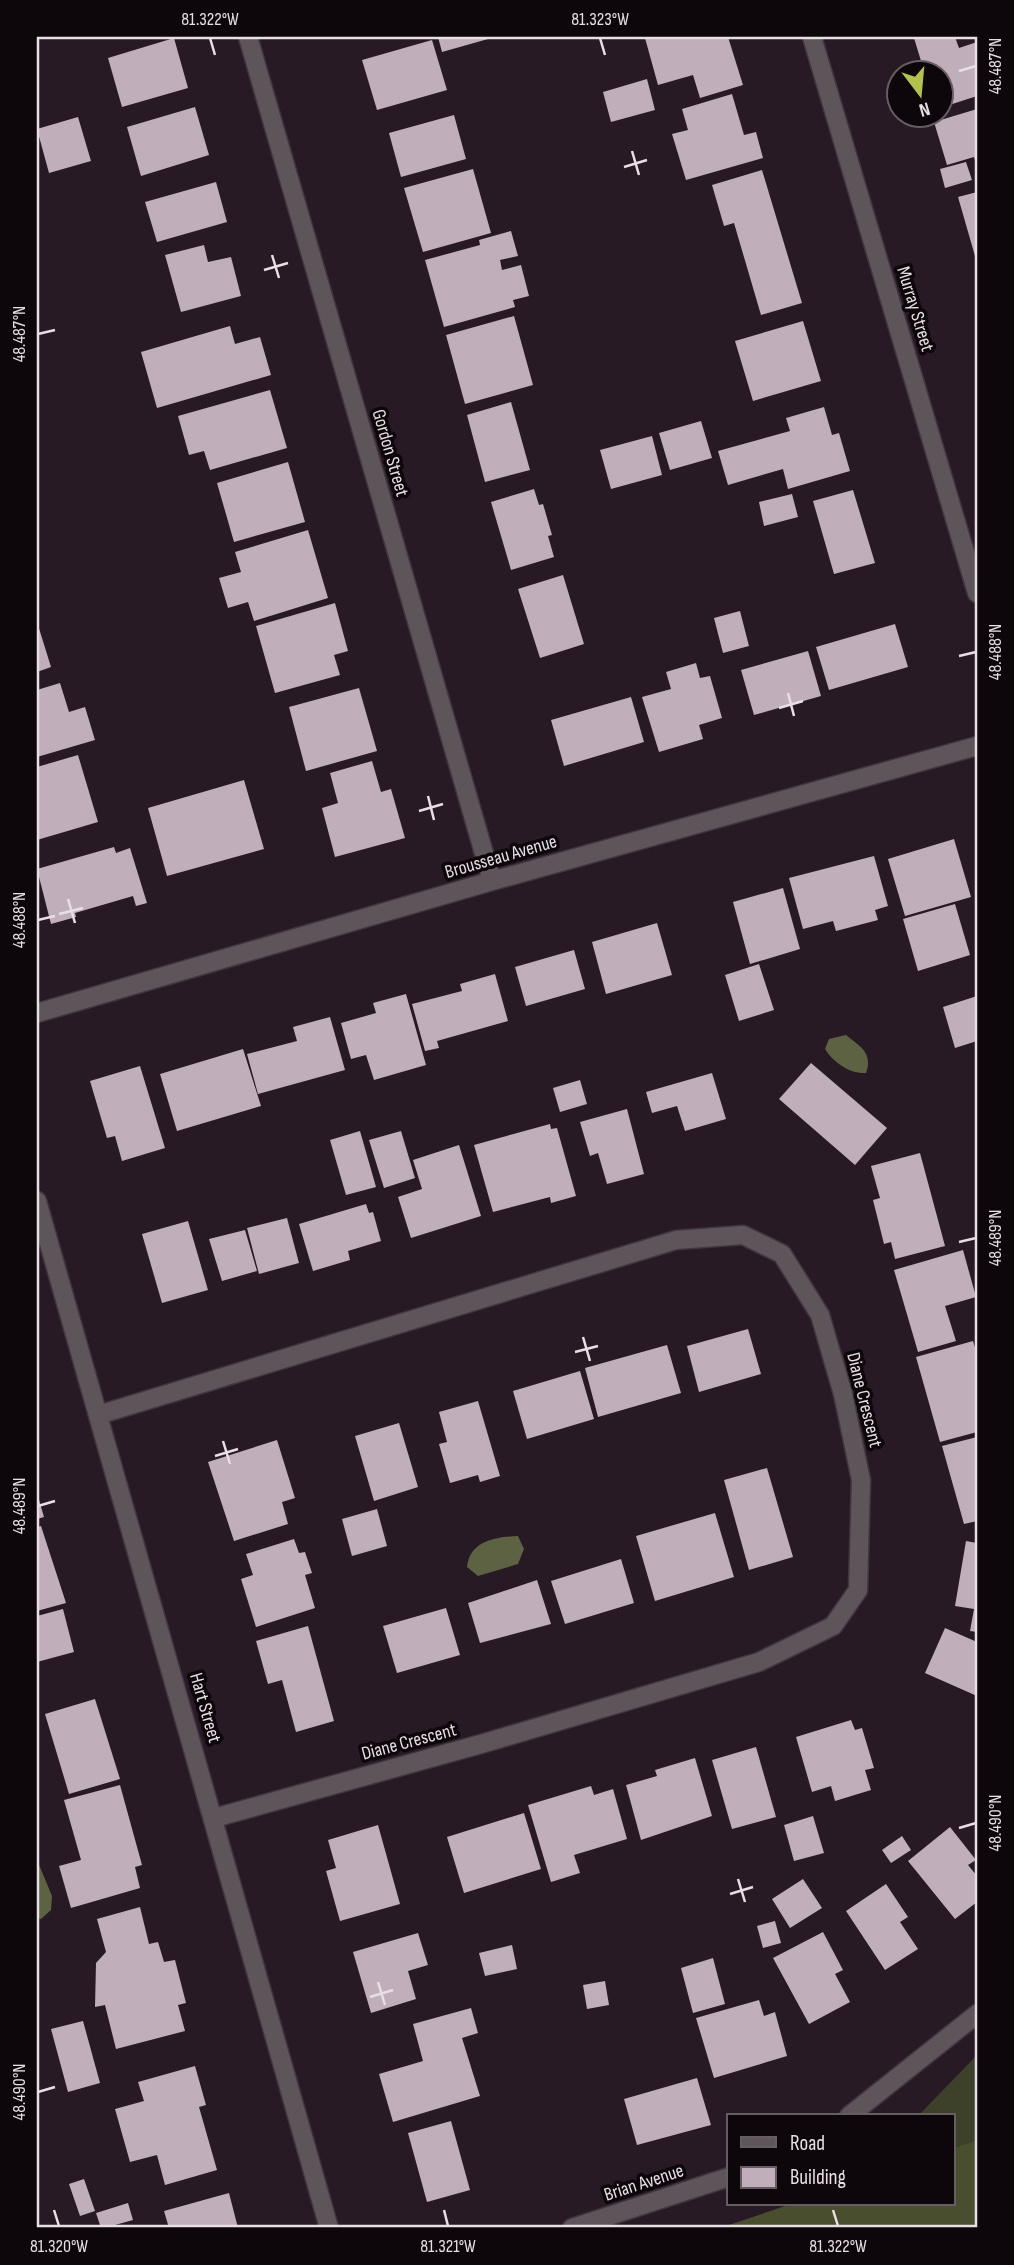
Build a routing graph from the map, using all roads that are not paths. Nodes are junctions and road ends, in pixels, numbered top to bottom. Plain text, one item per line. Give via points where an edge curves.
1 (248, 37) edge
2 (812, 37) edge
3 (977, 593) edge
4 (977, 746) edge
5 (492, 881) junction
6 (37, 1013) edge
7 (37, 1201) edge
8 (98, 1415) junction
9 (214, 1818) junction
10 (977, 2014) edge
11 (852, 2114) edge
12 (727, 2178) edge
13 (329, 2228) edge
14 (572, 2228) edge

1 - 5 street, Gordon Street
2 - 3 street, Murray Street
4 - 5 street, Brousseau Avenue
5 - 6 street, Brousseau Avenue
7 - 8 street, Hart Street
8 - 9 street, Hart Street
8 - 9 street, Diane Crescent via 676,1240 743,1235 782,1254 820,1315 843,1394 861,1480 862,1539 858,1590 833,1626 759,1662
9 - 13 street, Hart Street
10 - 11 street
12 - 14 street, Brian Avenue

